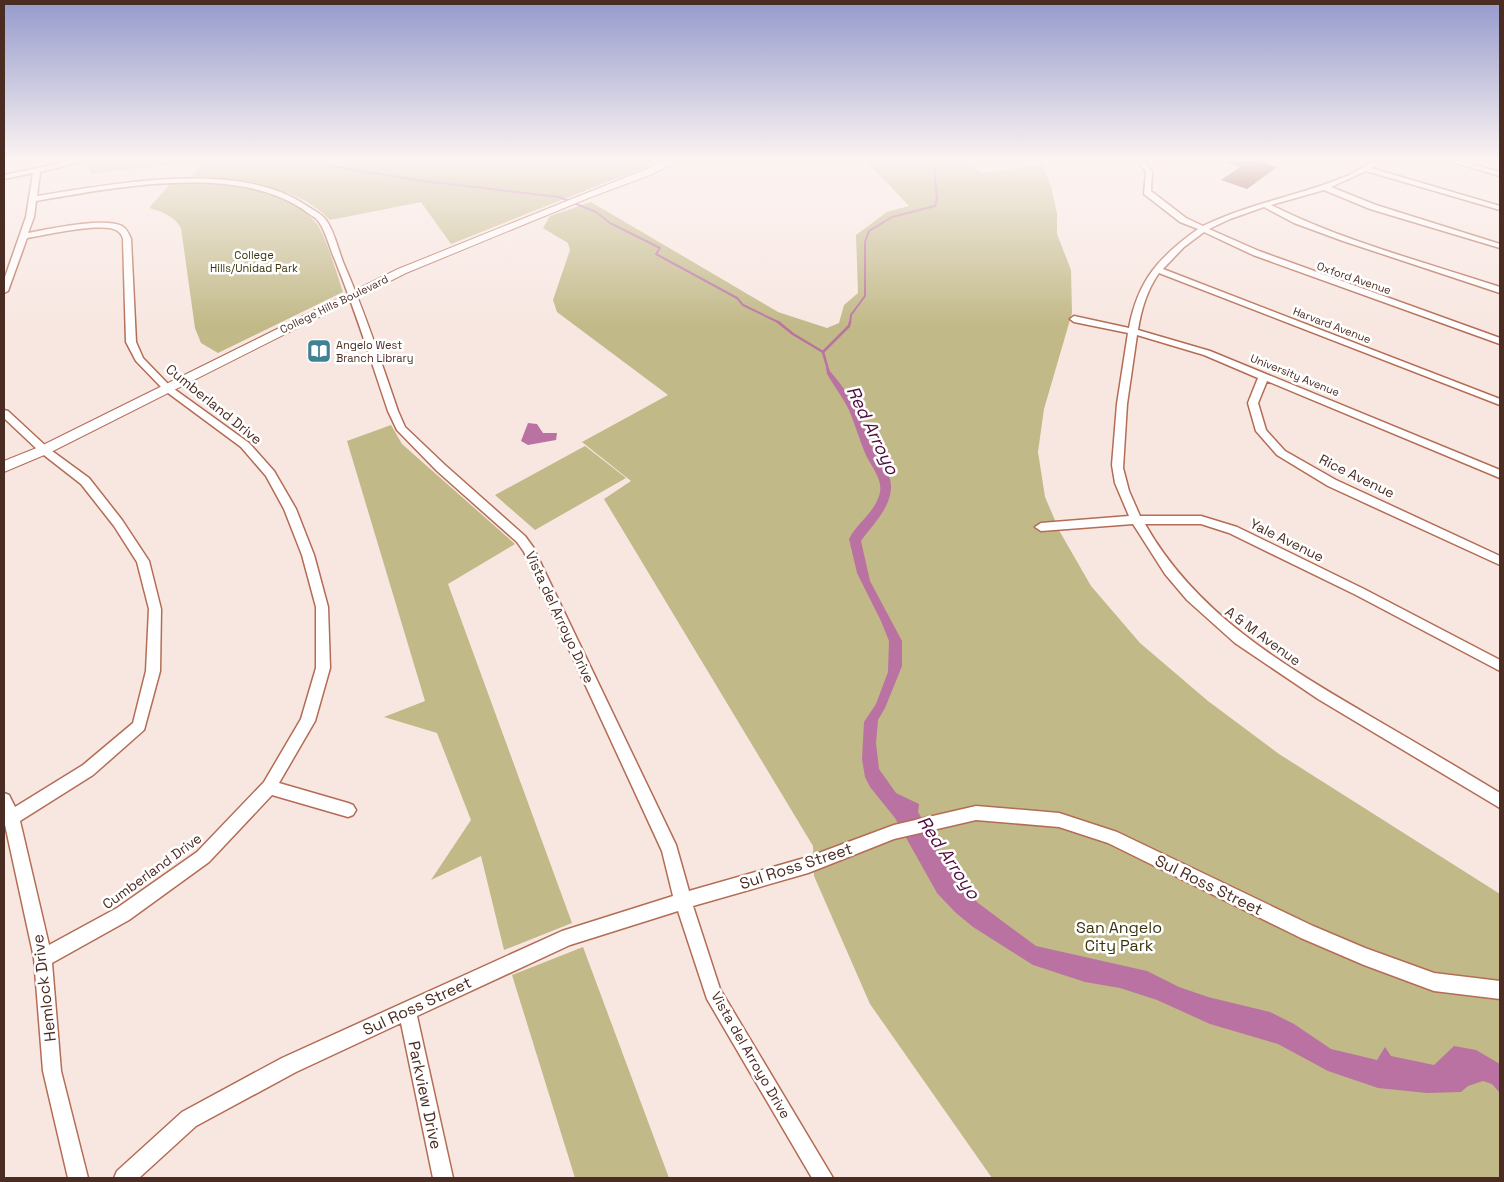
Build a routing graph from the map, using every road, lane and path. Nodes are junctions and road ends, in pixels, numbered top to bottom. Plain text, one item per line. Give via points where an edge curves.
1 (28, 216) edge
2 (318, 216) edge
3 (534, 216) edge
4 (1177, 216) edge
5 (1228, 216) edge
6 (1287, 216) edge
7 (1403, 216) edge
8 (1203, 229) junction
9 (23, 236) junction
10 (1500, 246) edge
11 (1156, 269) junction
12 (1500, 290) edge
13 (4, 291) edge
14 (353, 294) junction
15 (1074, 319) dead end
16 (1133, 331) junction
17 (1500, 341) edge
18 (1264, 376) junction
19 (167, 388) junction
20 (1500, 402) edge
21 (4, 413) edge
22 (44, 450) junction
23 (4, 467) edge
24 (1500, 474) edge
25 (1136, 520) junction
26 (1041, 527) dead end
27 (1500, 561) edge
28 (1500, 666) edge
29 (269, 787) junction
30 (4, 800) edge
31 (1500, 801) edge
32 (348, 810) dead end
33 (11, 818) junction
34 (683, 901) junction
35 (44, 958) junction
36 (1500, 990) edge
37 (407, 1011) junction
38 (78, 1178) edge
39 (124, 1178) edge
40 (443, 1178) edge
41 (823, 1178) edge

1 - 9 street
2 - 14 street, Vista del Arroyo Drive
3 - 14 street, College Hills Boulevard via 402,270
4 - 8 street, Oxford Avenue
5 - 8 street, A & M Avenue
6 - 12 street
7 - 10 street
8 - 11 street, A & M Avenue via 1181,244
8 - 17 street, Oxford Avenue via 1256,254
9 - 13 street
9 - 19 street, Cumberland Drive via 99,227 117,227 124,232 132,342 139,360
11 - 16 street, A & M Avenue via 1138,303
11 - 20 street, Harvard Avenue
14 - 19 street, College Hills Boulevard
14 - 34 street, Vista del Arroyo Drive via 401,428 529,550 670,850
15 - 16 street, University Avenue
16 - 18 street, University Avenue via 1207,353
16 - 25 street, A & M Avenue via 1121,403 1117,472
18 - 24 street, University Avenue
18 - 27 street, Rice Avenue via 1253,403 1261,431 1281,453 1332,483
19 - 22 street, College Hills Boulevard
19 - 29 street, Cumberland Drive via 245,445 270,474 290,509 322,607 323,668 308,721
21 - 22 street
22 - 23 street, College Hills Boulevard
22 - 33 street via 85,481 143,561 155,609 153,671 139,726 88,770
25 - 26 street, Yale Avenue
25 - 28 street, Yale Avenue via 1201,520 1234,530
25 - 31 street, A & M Avenue via 1164,564 1194,602 1232,636 1286,673
29 - 32 street
29 - 35 street, Cumberland Drive via 203,857 122,914
30 - 33 street, Hemlock Drive
33 - 35 street, Hemlock Drive
34 - 36 street, Sul Ross Street via 808,865 894,832 942,820 976,813 1059,820 1111,837 1307,932 1364,956 1434,982
34 - 37 street, Sul Ross Street via 568,937
34 - 41 street, Vista del Arroyo Drive via 714,993
35 - 38 street, Hemlock Drive via 52,1071
37 - 39 street, Sul Ross Street via 289,1065 189,1119
37 - 40 street, Parkview Drive

